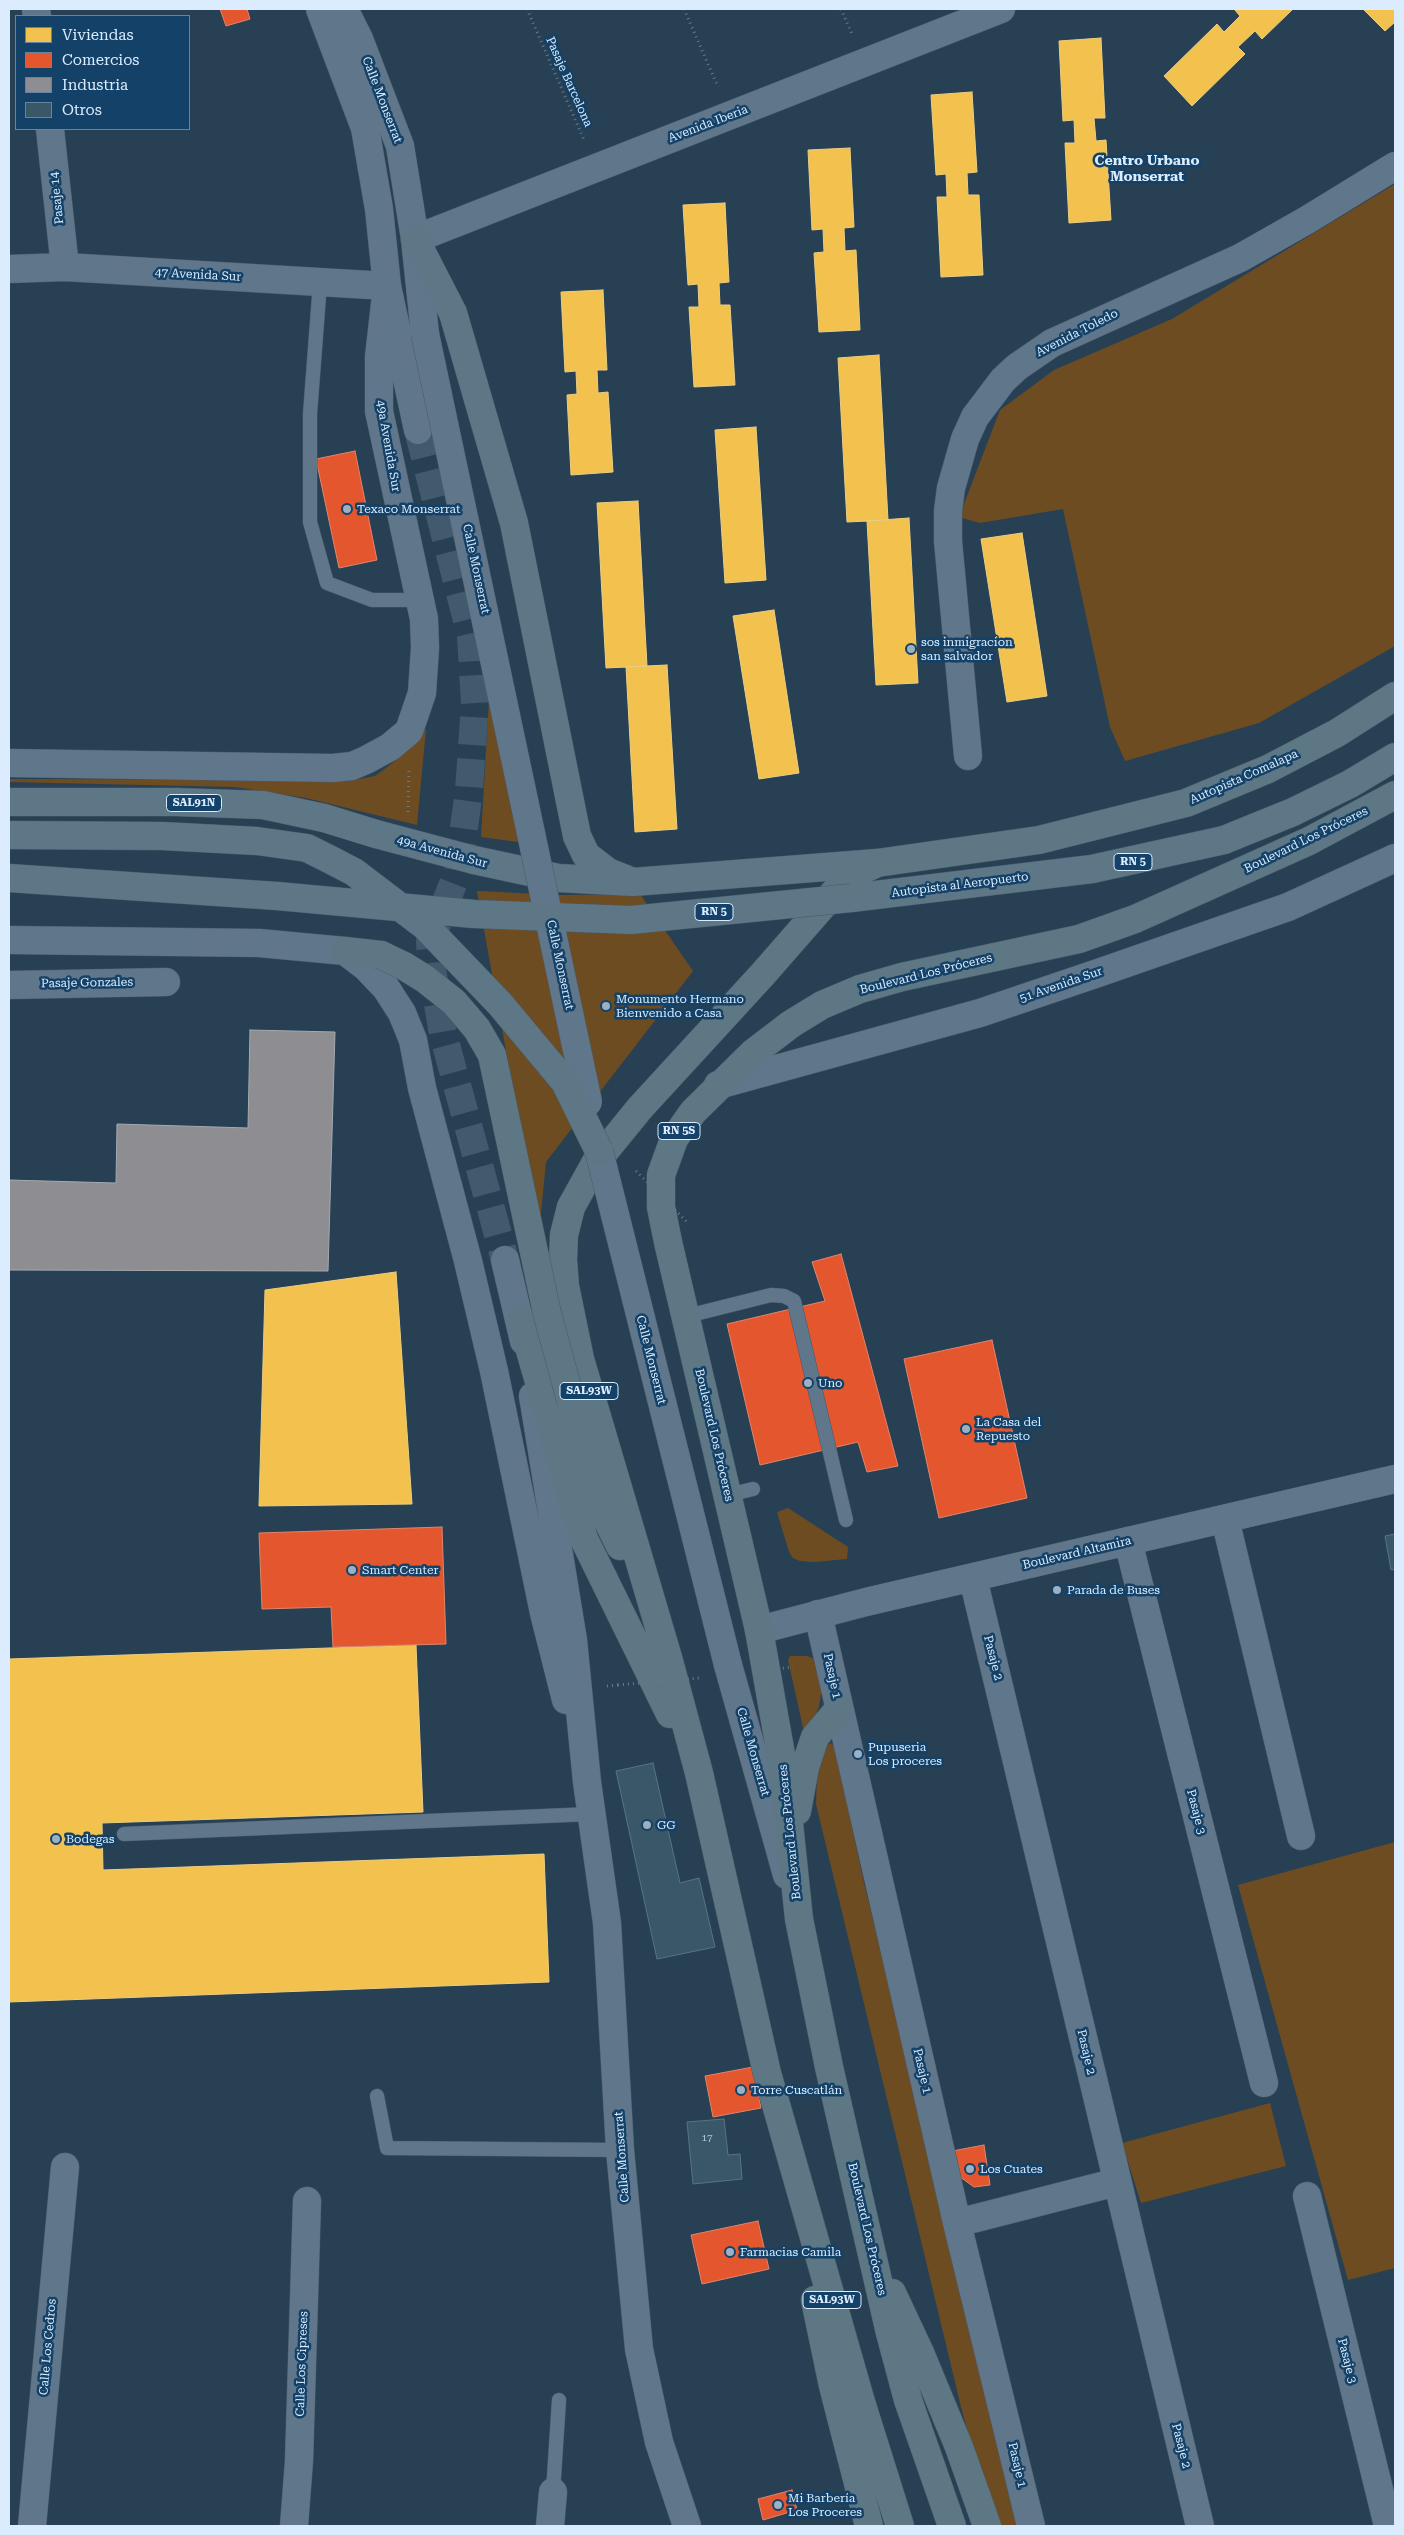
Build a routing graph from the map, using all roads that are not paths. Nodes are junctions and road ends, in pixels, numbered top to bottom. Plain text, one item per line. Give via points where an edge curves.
1 (320, 9) edge
2 (344, 9) edge
3 (1001, 9) edge
4 (50, 130) edge
5 (1395, 166) edge
6 (415, 239) junction
7 (65, 267) junction
8 (9, 269) edge
9 (320, 282) junction
10 (387, 286) junction
11 (418, 430) tunnel mouth
12 (420, 600) junction
13 (1395, 696) edge
14 (968, 756) dead end
15 (1395, 757) edge
16 (9, 763) edge
17 (1395, 795) edge
18 (9, 802) edge
19 (9, 834) edge
20 (1395, 858) edge
21 (877, 863) junction
22 (9, 878) edge
23 (633, 882) junction
24 (9, 940) edge
25 (345, 951) junction
26 (166, 982) dead end
27 (9, 985) edge
28 (718, 1085) junction
29 (599, 1151) junction
30 (505, 1260) tunnel mouth
31 (687, 1316) junction
32 (521, 1319) junction
33 (1395, 1479) edge
34 (1225, 1519) junction
35 (846, 1520) dead end
36 (1128, 1541) junction
37 (973, 1578) junction
38 (649, 1598) junction
39 (818, 1614) junction
40 (759, 1630) junction
41 (839, 1709) junction
42 (699, 1774) junction
43 (587, 1782) junction
44 (591, 1814) junction
45 (124, 1834) dead end
46 (1301, 1836) dead end
47 (799, 1919) junction
48 (767, 2073) junction
49 (1264, 2083) dead end
50 (377, 2096) dead end
51 (620, 2150) junction
52 (65, 2167) dead end
53 (1117, 2182) junction
54 (1307, 2196) dead end
55 (307, 2201) dead end
56 (957, 2224) junction
57 (873, 2253) junction
58 (559, 2400) dead end
59 (553, 2492) joint
60 (32, 2526) edge
61 (294, 2526) edge
62 (550, 2526) edge
63 (687, 2526) edge
64 (869, 2526) edge
65 (900, 2526) edge
66 (952, 2526) edge
67 (987, 2526) edge
68 (1031, 2526) edge
69 (1200, 2526) edge
70 (1388, 2526) edge

1 - 10 street, Calle Monserrat via 365,128 379,209
2 - 6 street, Calle Monserrat via 359,39 400,146
3 - 6 street, Avenida Iberia
4 - 7 street, Pasaje 14
5 - 14 street, Avenida Toledo via 1240,258 1052,343 1010,373 975,417 954,475 948,511
6 - 23 main road via 453,313 514,524 577,836 586,855 608,872
6 - 29 street, Calle Monserrat, bridge via 425,334
7 - 8 street, 47 Avenida Sur
7 - 9 street, 47 Avenida Sur
9 - 10 street, 47 Avenida Sur
9 - 12 lane via 310,414 310,522 327,583 372,600
10 - 11 street, Calle Monserrat
10 - 12 street, 49a Avenida Sur via 379,357 380,410
12 - 16 street, 49a Avenida Sur via 426,648 422,693 409,731 390,747 352,766
13 - 21 highway, Autopista Comalapa via 1337,733 1268,770 1186,803 1039,840
15 - 22 main road, Autopista al Aeropuerto / RN 5, bridge via 1350,784 1224,840 1092,869 631,920 502,916 278,896
17 - 28 highway, Boulevard Los Próceres / RN 5S via 1309,841 1136,919 1079,939 902,977 860,989 822,1005 790,1024
18 - 23 main road, 49a Avenida Sur / SAL91N, bridge via 264,805 324,818 474,860 558,878
19 - 29 main road, bridge via 257,841 307,848 330,859 354,872 425,926 500,1004 565,1082
20 - 28 street, 51 Avenida Sur via 1288,908 1111,969 980,1012
21 - 23 main road, 49a Avenida Sur
21 - 38 highway, SAL93W via 854,874 839,887 640,1108 596,1162 571,1207 564,1235 565,1286 580,1359
24 - 25 street via 259,943
25 - 38 highway, bridge via 381,955 425,979 454,1002 477,1029 492,1055 546,1313 571,1401 603,1510
25 - 43 street, Calle Monserrat via 386,988 402,1013 413,1040 422,1088 494,1371 544,1613
26 - 27 street, Pasaje Gonzales
28 - 31 highway, Boulevard Los Próceres / RN 5S via 674,1139 662,1175 661,1207
29 - 47 street, Calle Monserrat, bridge via 728,1666
30 - 32 street, Calle Monserrat
31 - 35 lane via 771,1295 794,1301
31 - 40 highway, Boulevard Los Próceres / RN 5S via 740,1492
32 - 42 highway via 584,1539
32 - 43 street, Calle Monserrat via 573,1640
33 - 34 street, Boulevard Altamira
34 - 36 street, Boulevard Altamira
34 - 46 street
36 - 37 street, Boulevard Altamira
36 - 49 street, Pasaje 3
37 - 39 street, Boulevard Altamira via 865,1595
37 - 53 street, Pasaje 2
38 - 42 highway, SAL93W
39 - 40 street, Boulevard Altamira
39 - 41 street, Pasaje 1
40 - 47 highway, Boulevard Los Próceres / RN 5S via 783,1766
41 - 47 highway via 815,1737 798,1798 794,1834
41 - 56 street, Pasaje 1
42 - 48 highway, SAL93W
43 - 44 street, Calle Monserrat
44 - 45 lane
44 - 51 street, Calle Monserrat via 607,1923
47 - 57 highway, Boulevard Los Próceres via 829,2067
48 - 64 highway via 833,2386
48 - 65 highway, SAL93W
50 - 51 lane via 387,2148
51 - 63 street, Calle Monserrat via 639,2349 658,2442
52 - 60 street, Calle Los Cedros
53 - 56 street
53 - 69 street, Pasaje 2
54 - 70 street, Pasaje 3
55 - 61 street, Calle Los Cipreses via 300,2461
56 - 68 street, Pasaje 1
57 - 66 highway, Boulevard Los Próceres via 908,2400
57 - 67 highway via 921,2354 959,2446
58 - 59 lane
59 - 62 street

